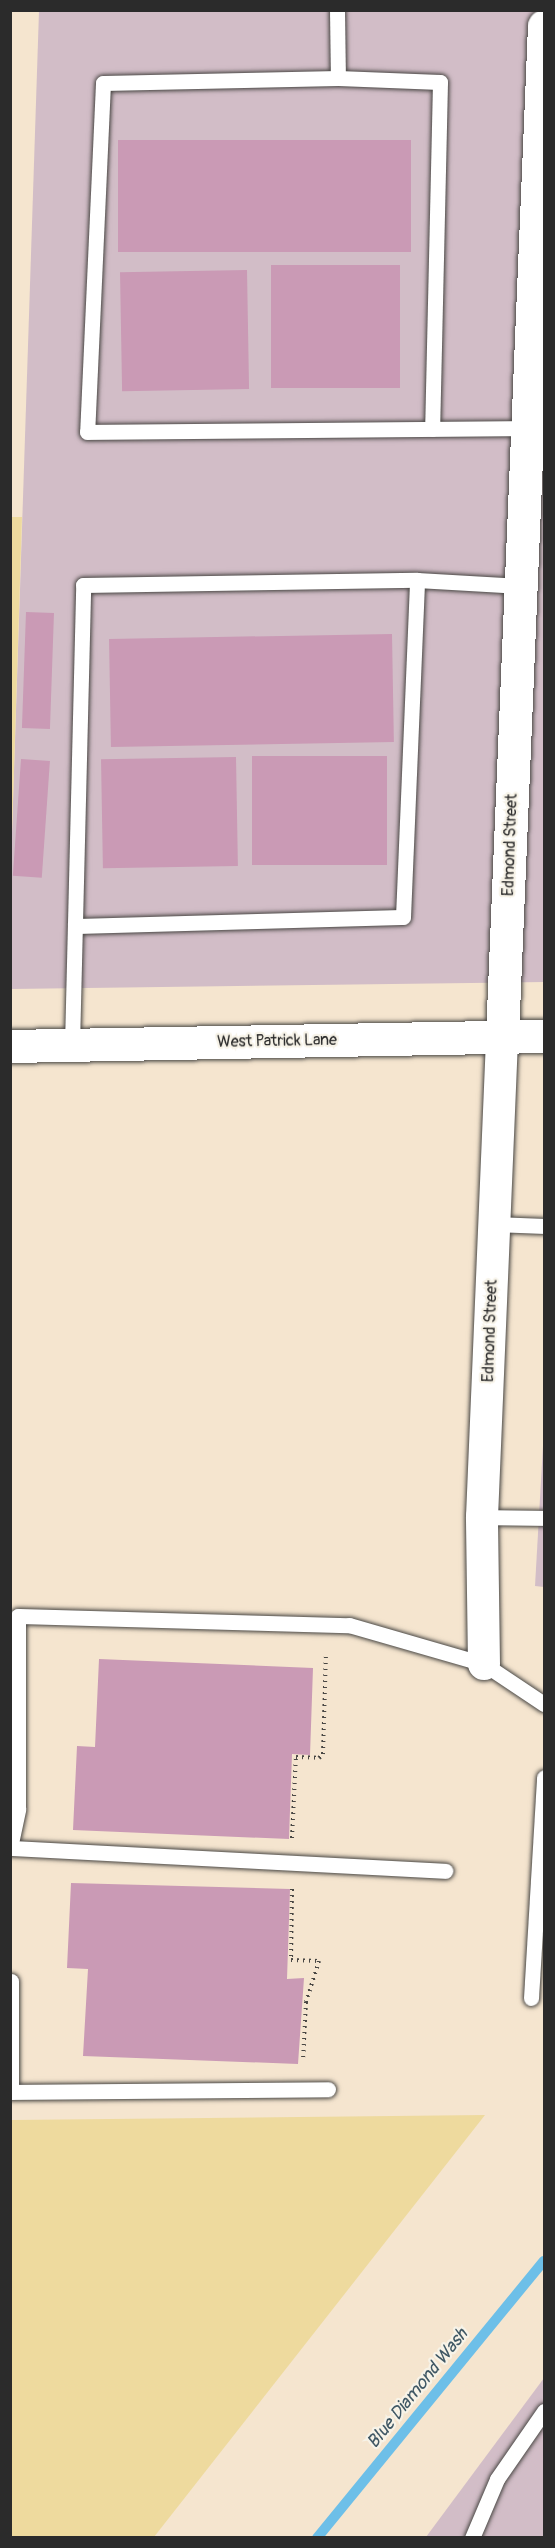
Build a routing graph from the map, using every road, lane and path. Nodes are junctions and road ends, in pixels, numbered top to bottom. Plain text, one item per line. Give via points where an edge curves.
1 (337, 10) edge
2 (544, 26) edge
3 (338, 78) junction
4 (528, 428) junction
5 (432, 429) junction
6 (534, 522) edge
7 (417, 580) junction
8 (521, 586) junction
9 (75, 926) junction
10 (502, 1036) junction
11 (544, 1036) edge
12 (72, 1045) junction
13 (10, 1046) edge
14 (495, 1224) junction
15 (544, 1226) edge
16 (482, 1517) junction
17 (544, 1518) edge
18 (326, 1655) dead end
19 (484, 1664) junction
20 (544, 1704) edge
21 (544, 1777) edge
22 (292, 1841) dead end
23 (10, 1848) edge
24 (445, 1871) dead end
25 (292, 1889) dead end
26 (11, 1981) edge
27 (531, 1998) dead end
28 (303, 2060) dead end
29 (328, 2089) dead end
30 (544, 2411) edge
31 (472, 2538) edge

1 - 3 lane
2 - 4 street, Edmond Street
3 - 5 lane via 440,82
3 - 5 lane via 103,83 87,432
4 - 5 lane
4 - 6 street, Edmond Street
6 - 8 street, Edmond Street
7 - 8 lane
7 - 9 lane via 403,917
7 - 9 lane via 83,585
8 - 10 street, Edmond Street
9 - 12 lane
10 - 11 street, West Patrick Lane
10 - 12 street, West Patrick Lane
10 - 14 street, Edmond Street
12 - 13 street, West Patrick Lane
14 - 15 lane
14 - 16 street, Edmond Street
16 - 17 lane
16 - 19 street, Edmond Street
18 - 22 path via 322,1755 296,1757
19 - 20 lane
19 - 23 lane via 348,1625 18,1616 18,1809
21 - 27 lane
23 - 24 lane
25 - 28 path via 291,1960 319,1961 306,2002
26 - 29 lane via 10,2092
30 - 31 lane via 497,2479

